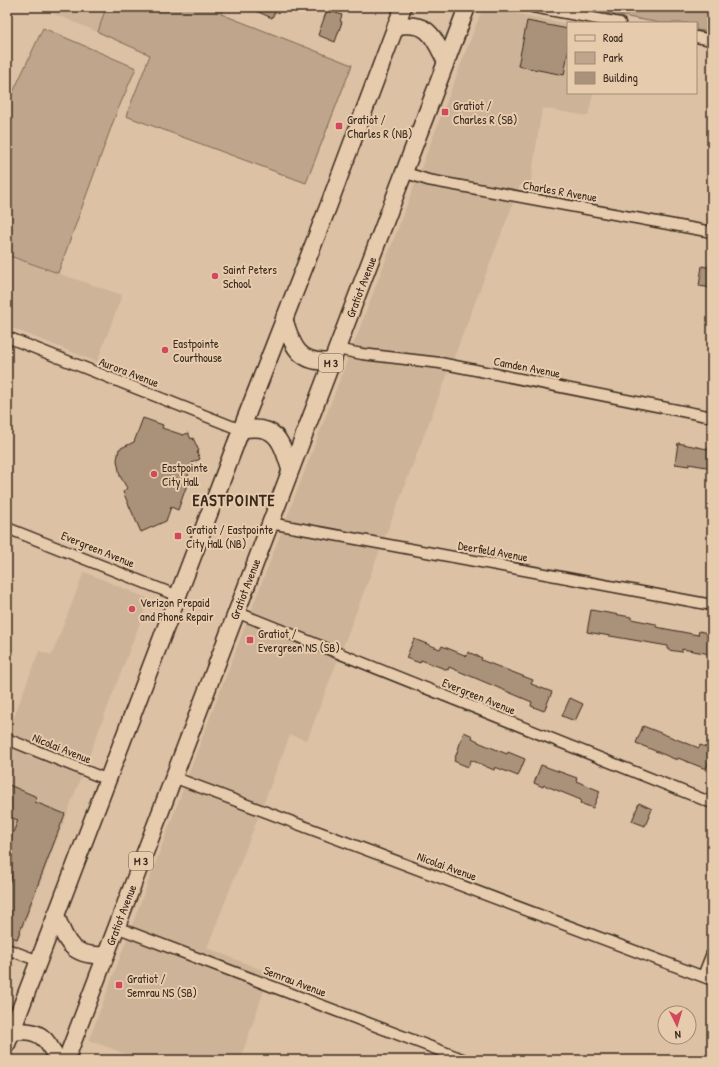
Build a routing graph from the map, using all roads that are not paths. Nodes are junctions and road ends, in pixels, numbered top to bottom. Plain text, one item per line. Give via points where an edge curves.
1 (403, 7) edge
2 (467, 7) edge
3 (533, 7) edge
4 (615, 22) edge
5 (396, 26) junction
6 (697, 37) edge
7 (712, 40) edge
8 (446, 62) junction
9 (403, 172) junction
10 (712, 232) edge
11 (284, 318) junction
12 (7, 337) edge
13 (335, 355) junction
14 (712, 417) edge
15 (241, 430) junction
16 (290, 469) junction
17 (270, 523) junction
18 (7, 528) edge
19 (178, 596) junction
20 (712, 605) edge
21 (236, 612) junction
22 (7, 739) edge
23 (173, 777) junction
24 (108, 780) junction
25 (712, 803) edge
26 (56, 915) junction
27 (116, 927) junction
28 (7, 949) edge
29 (712, 953) edge
30 (105, 955) junction
31 (38, 961) junction
32 (708, 978) edge
33 (9, 1038) edge
34 (57, 1060) edge
35 (66, 1060) edge
36 (465, 1060) edge

1 - 5 main road
2 - 8 main road, Gratiot Avenue / M 3
3 - 4 street
5 - 8 main road via 423,27 433,38
5 - 11 main road
6 - 7 street
8 - 9 main road, Gratiot Avenue / M 3
9 - 10 street, Charles R Avenue via 428,180
9 - 13 main road, Gratiot Avenue / M 3
11 - 13 main road via 293,343 308,360 315,361
11 - 15 main road
12 - 15 street, Aurora Avenue
13 - 14 street, Camden Avenue via 362,354 440,363
13 - 16 main road, Gratiot Avenue / M 3
15 - 16 main road via 257,427 271,432 281,444
15 - 19 main road
16 - 17 main road, Gratiot Avenue / M 3
17 - 20 street, Deerfield Avenue
17 - 21 main road, Gratiot Avenue / M 3
18 - 19 street, Evergreen Avenue
19 - 24 main road
21 - 23 main road, Gratiot Avenue / M 3
21 - 25 street, Evergreen Avenue
22 - 24 street, Nicolai Avenue
23 - 27 main road, Gratiot Avenue / M 3
23 - 32 street, Nicolai Avenue
24 - 26 main road
26 - 30 main road via 65,937 75,950 89,955
26 - 31 main road
27 - 30 main road, Gratiot Avenue / M 3
27 - 36 street, Semrau Avenue
28 - 31 street
29 - 32 street
30 - 35 main road, Gratiot Avenue / M 3
31 - 33 main road
33 - 34 main road via 21,1030 38,1033 48,1043

